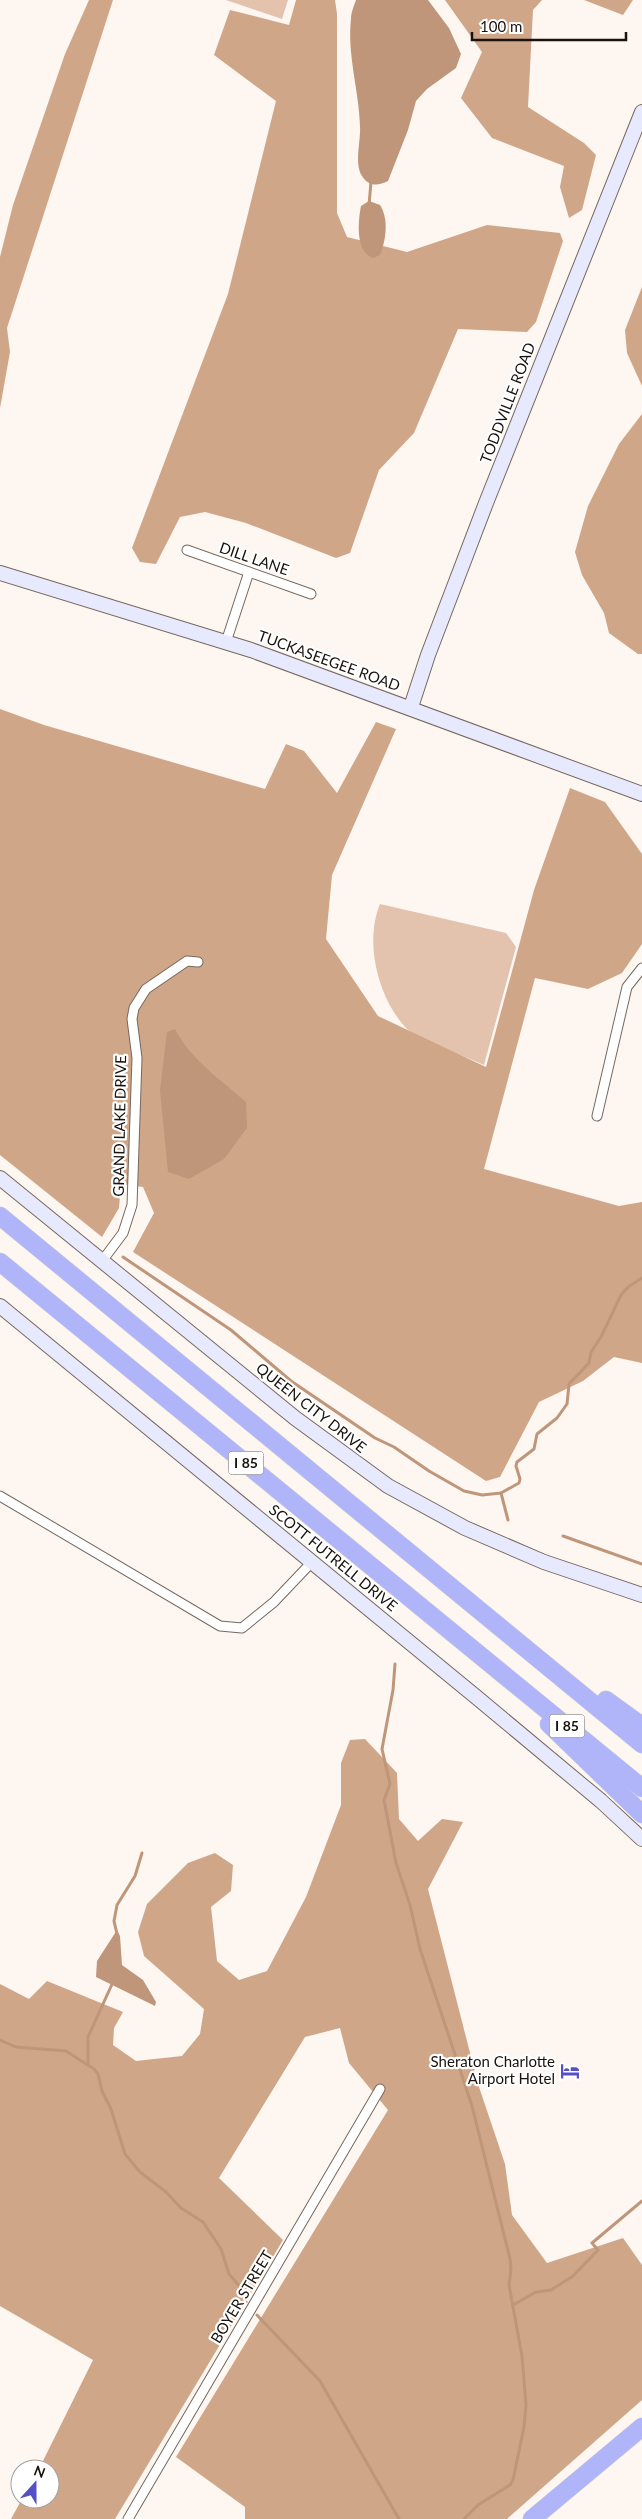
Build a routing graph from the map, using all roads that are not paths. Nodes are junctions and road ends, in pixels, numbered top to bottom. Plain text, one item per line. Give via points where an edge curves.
1 (642, 112) edge
2 (187, 550) dead end
3 (0, 572) edge
4 (249, 572) junction
5 (311, 594) dead end
6 (226, 642) junction
7 (410, 707) junction
8 (642, 794) edge
9 (198, 962) dead end
10 (642, 968) edge
11 (597, 1116) dead end
12 (0, 1178) edge
13 (0, 1216) edge
14 (102, 1261) junction
15 (0, 1262) edge
16 (0, 1306) edge
17 (0, 1496) edge
18 (312, 1562) junction
19 (642, 1595) edge
20 (479, 1608) junction
21 (492, 1664) junction
22 (642, 1726) edge
23 (642, 1744) edge
24 (642, 1788) edge
25 (642, 1814) edge
26 (642, 1839) edge
27 (380, 2089) dead end
28 (642, 2427) edge
29 (128, 2519) edge
30 (532, 2519) edge

1 - 7 street, TODDVILLE ROAD via 496,476
2 - 4 street, DILL LANE
3 - 6 street, TUCKASEEGEE ROAD
4 - 5 street, DILL LANE
4 - 6 street
6 - 7 street, TUCKASEEGEE ROAD
7 - 8 street, TUCKASEEGEE ROAD
9 - 14 street, GRAND LAKE DRIVE via 188,961 154,983 134,1008 132,1019 137,1058 132,1205 123,1233
10 - 11 street via 627,987
12 - 14 street, QUEEN CITY DRIVE
13 - 20 highway, I 85
14 - 19 street, QUEEN CITY DRIVE via 295,1418 388,1486 465,1528 538,1560
15 - 21 highway, I 85
16 - 18 street, SCOTT FUTRELL DRIVE
17 - 18 street via 220,1626 242,1628 274,1602
18 - 26 street, SCOTT FUTRELL DRIVE via 571,1776
20 - 22 highway
20 - 23 highway, I 85
21 - 24 highway, I 85
21 - 25 highway
27 - 29 street, BOYER STREET
28 - 30 highway

